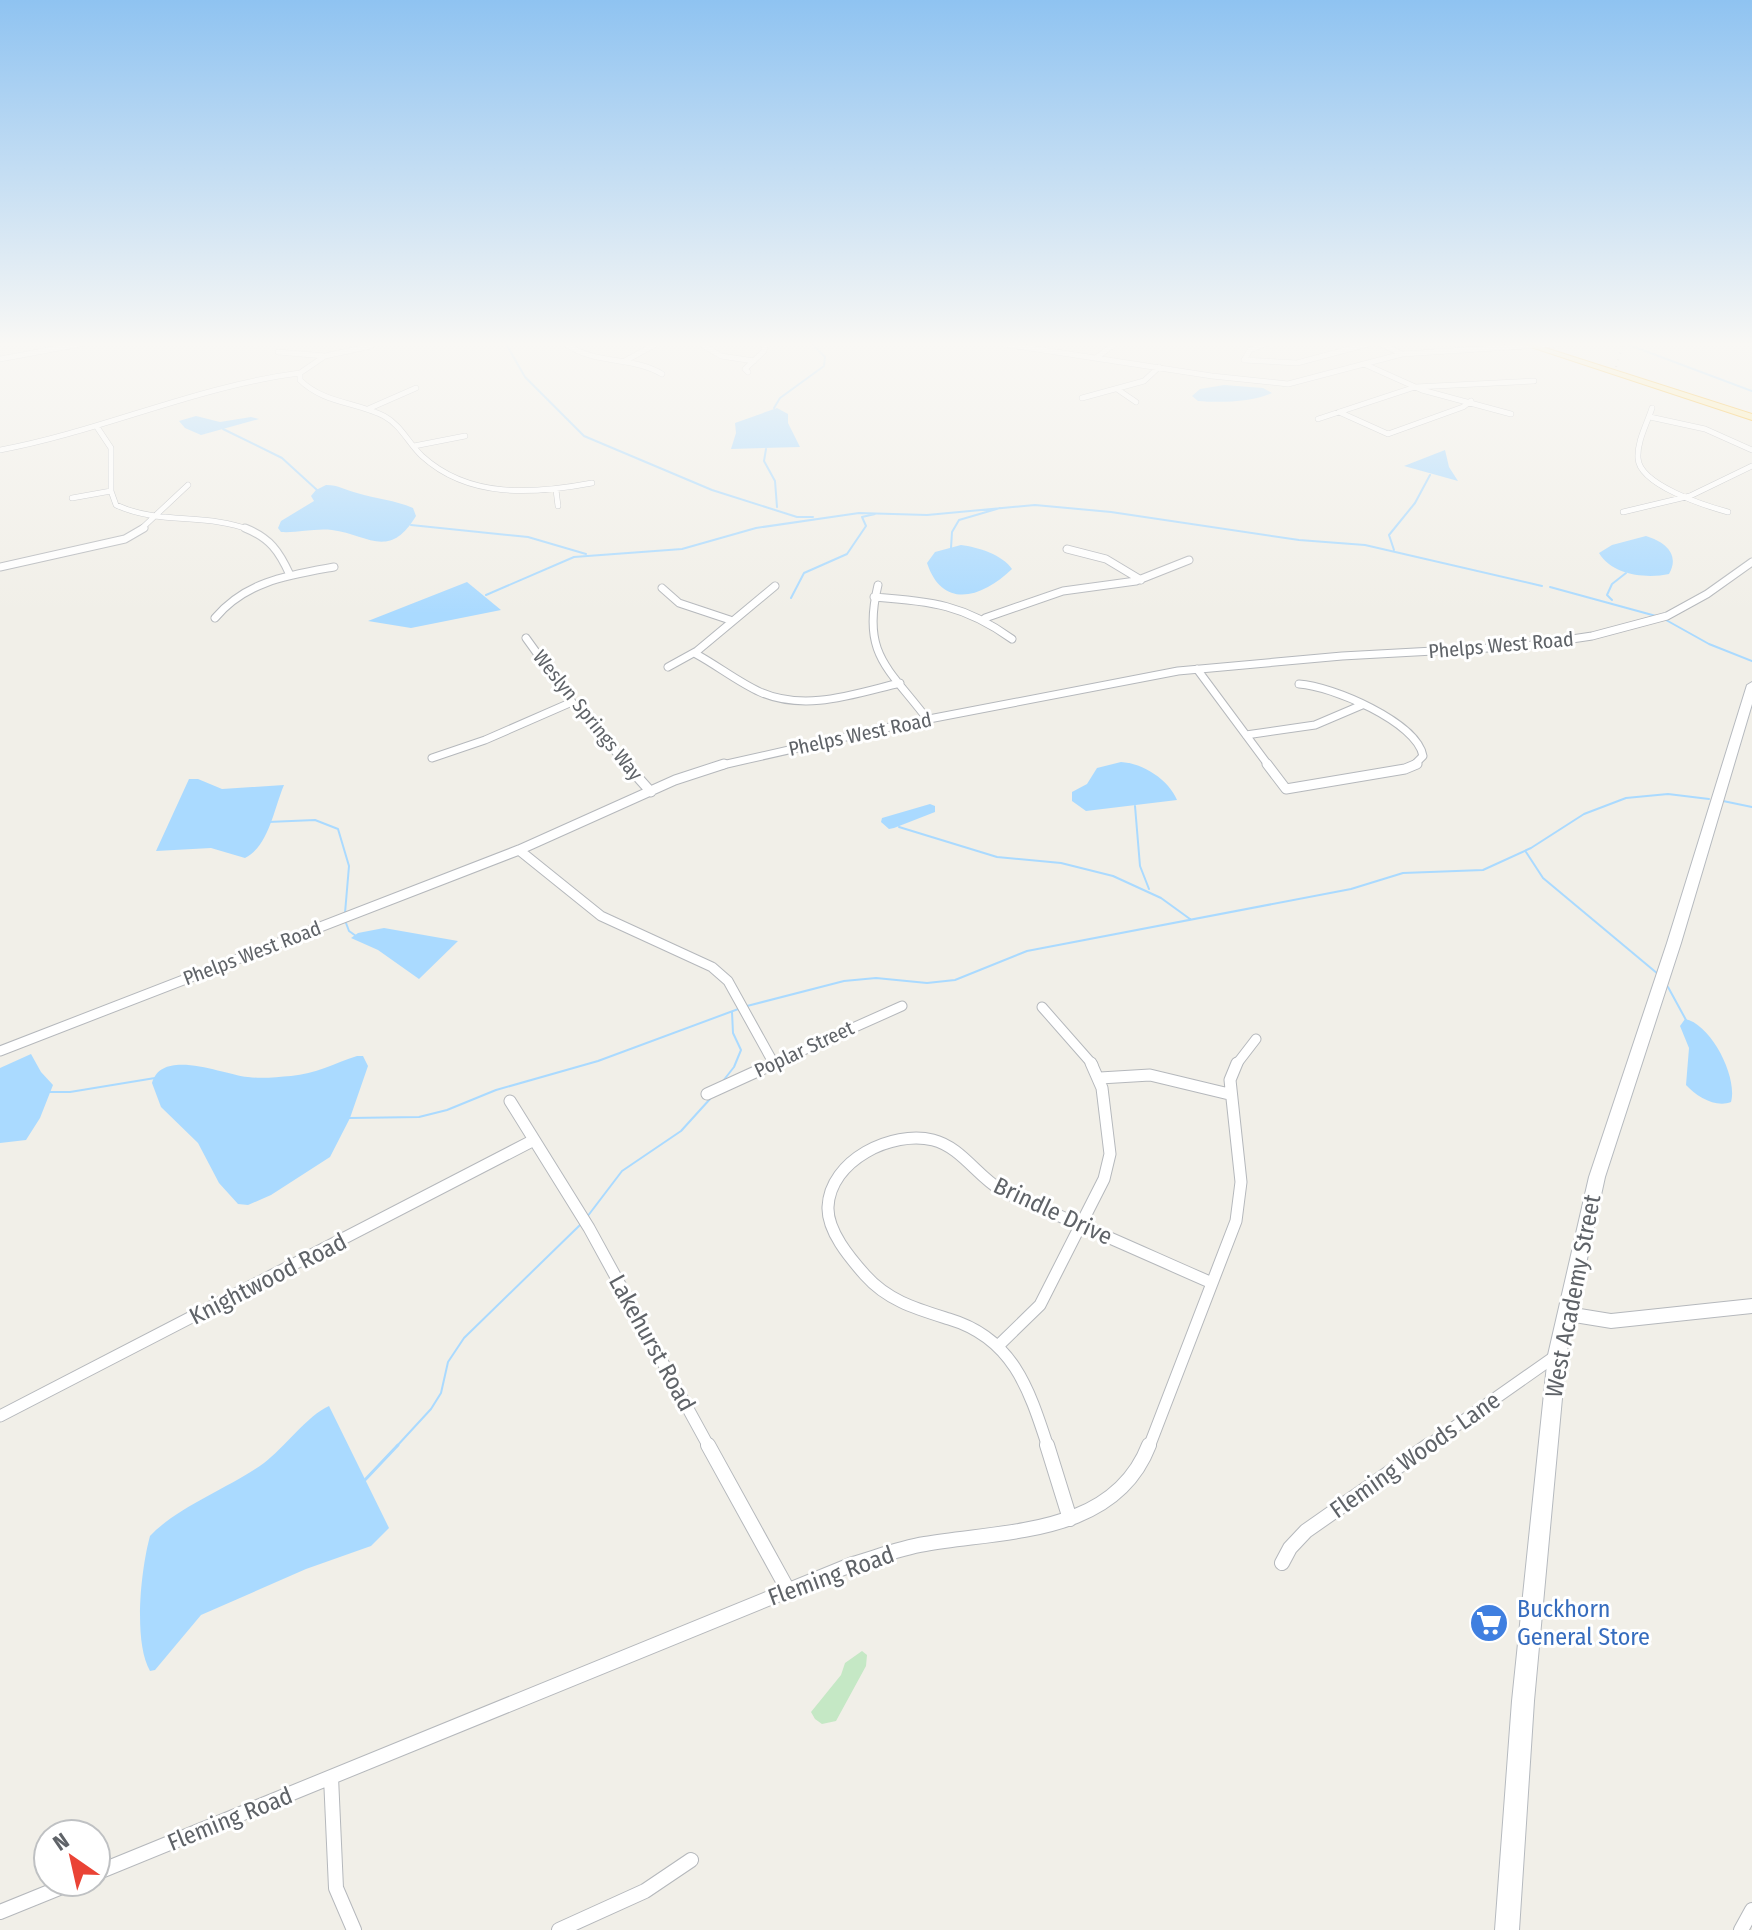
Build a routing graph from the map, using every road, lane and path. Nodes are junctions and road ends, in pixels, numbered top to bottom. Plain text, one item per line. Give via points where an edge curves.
1 (74, 434) edge
2 (102, 434) edge
3 (404, 434) edge
4 (1646, 434) edge
5 (1716, 434) edge
6 (465, 436) dead end
7 (414, 446) junction
8 (0, 450) edge
9 (1752, 450) edge
10 (1752, 466) edge
11 (592, 483) dead end
12 (188, 485) dead end
13 (556, 490) junction
14 (111, 491) junction
15 (1687, 497) junction
16 (72, 498) dead end
17 (558, 506) dead end
18 (1623, 512) dead end
19 (1728, 512) dead end
20 (158, 517) junction
21 (1067, 549) dead end
22 (1189, 560) dead end
23 (1752, 562) edge
24 (0, 567) edge
25 (334, 567) dead end
26 (290, 575) junction
27 (1141, 580) junction
28 (878, 585) dead end
29 (775, 586) dead end
30 (662, 588) dead end
31 (874, 597) junction
32 (215, 618) dead end
33 (985, 618) junction
34 (730, 620) junction
35 (526, 638) dead end
36 (1012, 639) dead end
37 (696, 654) junction
38 (668, 667) dead end
39 (1197, 669) junction
40 (900, 683) junction
41 (1299, 684) dead end
42 (1752, 685) edge
43 (572, 702) junction
44 (1362, 705) junction
45 (928, 720) junction
46 (1246, 735) junction
47 (432, 758) dead end
48 (651, 792) junction
49 (519, 850) junction
50 (902, 1006) dead end
51 (1042, 1007) dead end
52 (1256, 1039) dead end
53 (0, 1051) edge
54 (774, 1064) junction
55 (1100, 1078) junction
56 (707, 1094) dead end
57 (1229, 1094) junction
58 (510, 1101) dead end
59 (534, 1140) junction
60 (1081, 1225) junction
61 (1212, 1283) junction
62 (1752, 1306) edge
63 (1568, 1314) junction
64 (999, 1345) junction
65 (1557, 1355) junction
66 (0, 1416) edge
67 (1070, 1519) junction
68 (1282, 1563) dead end
69 (788, 1590) junction
70 (331, 1777) junction
71 (691, 1860) dead end
72 (112, 1866) edge
73 (35, 1898) edge
74 (1752, 1910) edge
75 (0, 1912) edge
76 (354, 1930) edge
77 (559, 1930) edge
78 (1507, 1930) edge
79 (1741, 1930) edge

1 - 8 street
2 - 14 street via 111,448
3 - 7 street
4 - 15 street via 1638,464 1653,480
5 - 9 street
6 - 7 street
7 - 13 street via 435,466 475,485
10 - 15 street via 1718,487
11 - 13 street
12 - 20 street
13 - 17 street
14 - 16 street
14 - 20 street via 122,509
15 - 18 street
15 - 19 street
20 - 24 street via 125,539
20 - 26 street via 213,521 264,536 275,544
21 - 27 street via 1106,559
22 - 27 street
23 - 39 street, Phelps West Road via 1667,616 1592,636 1525,646
25 - 26 street
26 - 32 street via 236,595
27 - 33 street via 1063,591
28 - 31 street
29 - 34 street
30 - 34 street via 695,611
31 - 33 street via 949,604
31 - 40 street via 870,638
33 - 36 street
34 - 37 street
35 - 43 street, Weslyn Springs Way
37 - 38 street
37 - 40 street via 786,700 834,697
39 - 45 street, Phelps West Road
39 - 46 street
40 - 45 street
41 - 44 street via 1335,688
42 - 63 main road, West Academy Street via 1597,1177
43 - 47 street
43 - 48 street, Weslyn Springs Way
44 - 46 street via 1315,725
44 - 46 street via 1421,745 1423,756 1417,764 1286,789
45 - 48 street, Phelps West Road via 723,764
48 - 49 street, Phelps West Road
49 - 53 street, Phelps West Road
49 - 54 street via 601,916 712,967 728,981
50 - 54 street, Poplar Street
51 - 55 street
52 - 57 street, Fleming Road via 1233,1067
54 - 56 street, Poplar Street
55 - 57 street via 1150,1073
55 - 60 street via 1110,1154
57 - 61 street, Fleming Road via 1241,1196
58 - 59 street, Lakehurst Road
59 - 66 street, Knightwood Road
59 - 69 street, Lakehurst Road via 589,1228
60 - 61 street, Brindle Drive
60 - 64 street via 1040,1305
60 - 64 street, Brindle Drive via 1002,1190 948,1146 922,1138 876,1148 852,1162 834,1183 828,1210 834,1231 877,1287 901,1303 968,1324
61 - 67 street, Fleming Road via 1139,1470 1115,1496
62 - 63 street via 1611,1321
63 - 65 main road, West Academy Street
64 - 67 street, Brindle Drive via 1026,1387
65 - 68 street, Fleming Woods Lane via 1306,1531
65 - 78 main road, West Academy Street
67 - 69 street, Fleming Road via 924,1544
69 - 70 street, Fleming Road
70 - 72 street, Fleming Road
70 - 76 street via 336,1888
71 - 77 street via 645,1891
73 - 75 street
74 - 79 street

